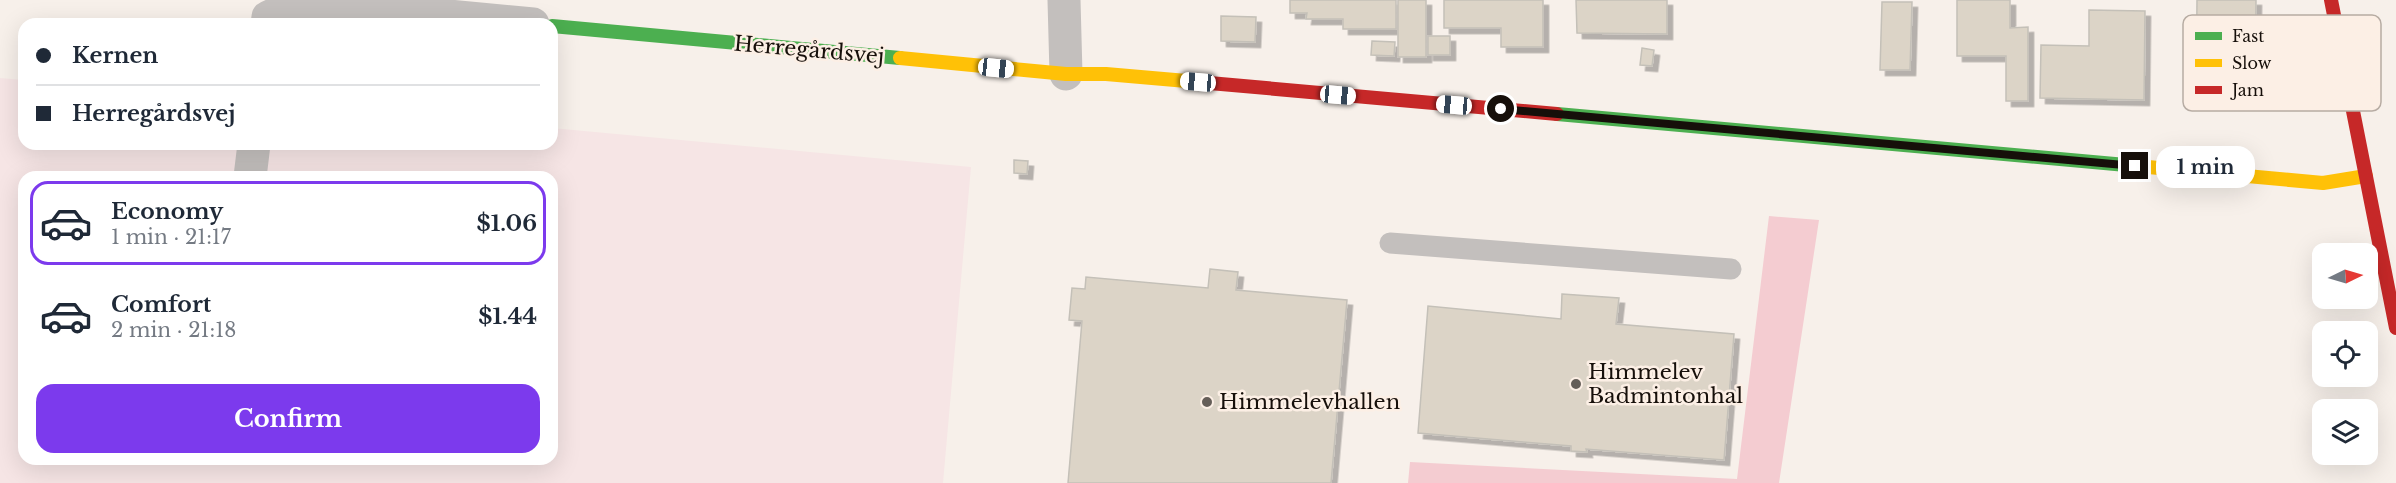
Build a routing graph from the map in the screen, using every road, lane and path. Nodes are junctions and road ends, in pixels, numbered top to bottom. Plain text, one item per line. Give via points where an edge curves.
1 (1064, 0) edge
2 (2331, 0) edge
3 (2334, 15) edge
4 (268, 18) edge
5 (470, 18) edge
6 (558, 27) edge
7 (1066, 74) junction
8 (2353, 111) edge
9 (253, 150) edge
10 (251, 171) edge
11 (2366, 176) junction
12 (1390, 243) dead end
13 (1731, 269) dead end
14 (2396, 328) edge

1 - 7 street
2 - 3 street
4 - 5 street via 302,2
6 - 7 street, Herregårdsvej
7 - 11 street, Herregårdsvej via 1106,74 2323,183
8 - 11 street
9 - 10 street
11 - 14 street
12 - 13 lane

